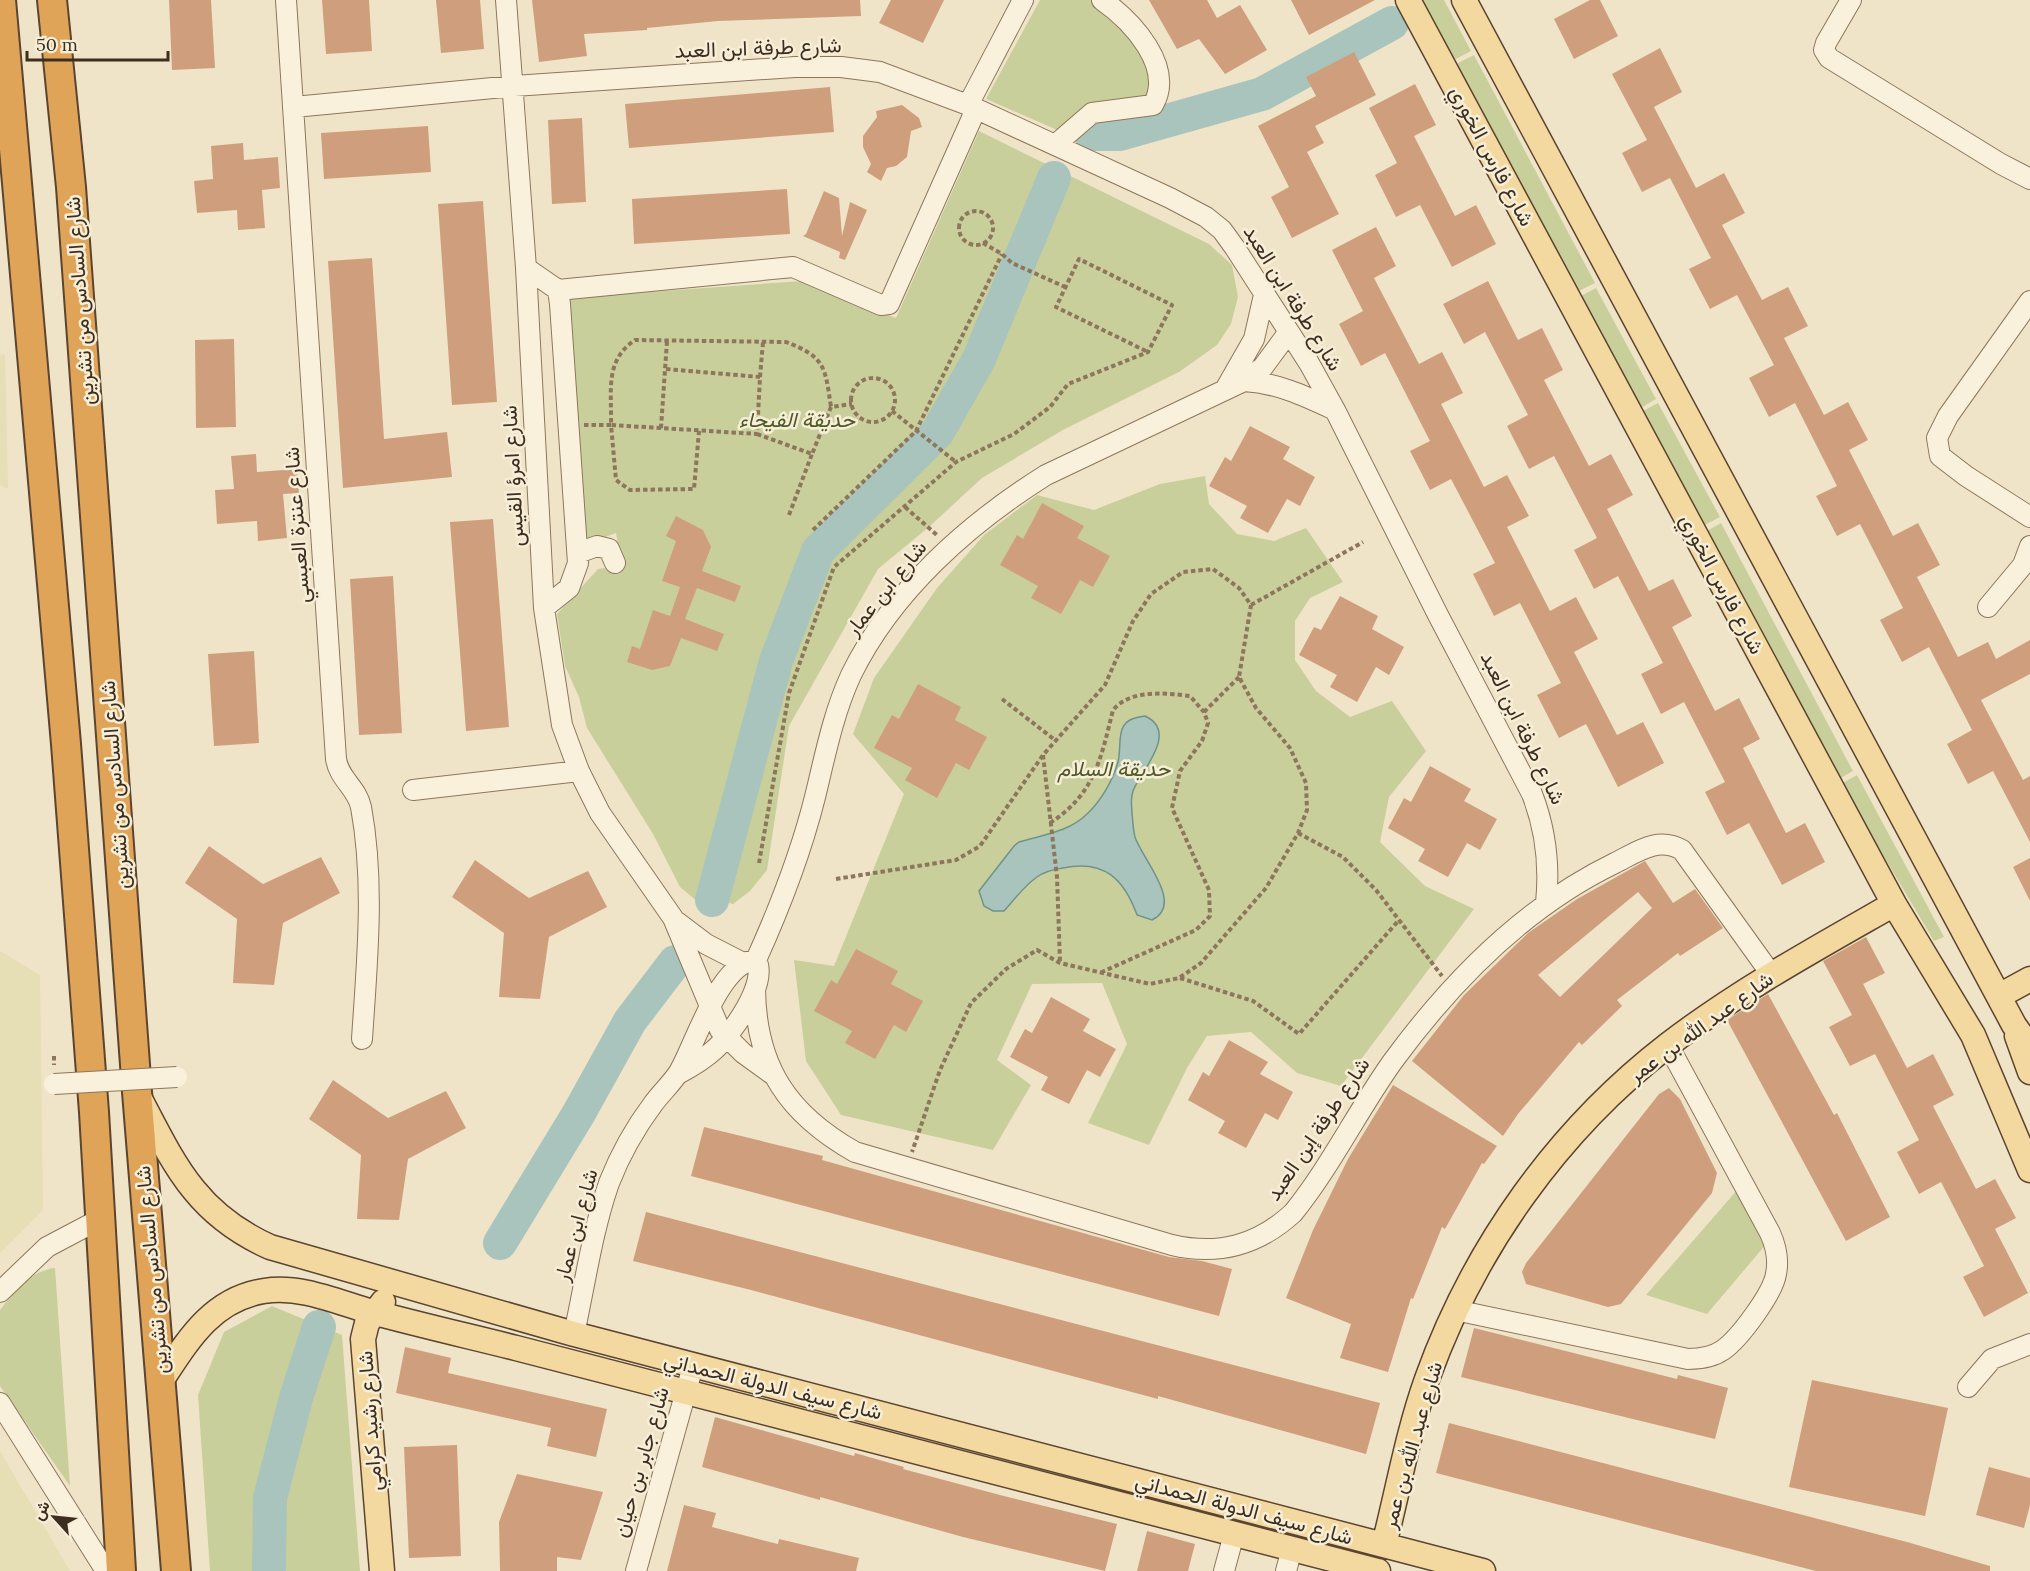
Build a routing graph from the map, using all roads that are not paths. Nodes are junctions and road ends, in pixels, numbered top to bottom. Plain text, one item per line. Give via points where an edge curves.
1 (1, 0) edge
2 (52, 0) edge
3 (286, 0) edge
4 (506, 0) edge
5 (1023, 0) edge
6 (1102, 0) edge
7 (1408, 0) edge
8 (1851, 0) edge
9 (1467, 1) edge
10 (514, 86) junction
11 (294, 107) junction
12 (972, 107) junction
13 (1055, 146) junction
14 (2030, 178) edge
15 (526, 268) junction
16 (558, 290) junction
17 (1264, 295) junction
18 (2030, 300) edge
19 (1288, 333) junction
20 (1244, 381) junction
21 (1226, 389) junction
22 (1335, 410) junction
23 (2030, 517) edge
24 (2030, 546) edge
25 (578, 553) junction
26 (615, 563) dead end
27 (1989, 607) dead end
28 (544, 608) junction
29 (579, 771) junction
30 (413, 790) dead end
31 (1546, 903) junction
32 (1894, 904) junction
33 (673, 918) junction
34 (749, 961) junction
35 (1771, 974) junction
36 (2030, 979) edge
37 (755, 989) junction
38 (1999, 996) junction
39 (710, 1005) junction
40 (2013, 1025) junction
41 (1973, 1035) junction
42 (726, 1038) junction
43 (362, 1039) dead end
44 (1668, 1045) junction
45 (2030, 1048) edge
46 (2030, 1072) edge
47 (678, 1074) junction
48 (772, 1074) junction
49 (177, 1077) dead end
50 (54, 1084) dead end
51 (137, 1092) junction
52 (2030, 1127) edge
53 (2030, 1170) edge
54 (102, 1218) junction
55 (404, 1287) junction
56 (0, 1292) edge
57 (1455, 1310) junction
58 (373, 1312) junction
59 (574, 1334) junction
60 (2030, 1344) edge
61 (693, 1366) junction
62 (161, 1381) junction
63 (1968, 1387) dead end
64 (686, 1391) junction
65 (0, 1403) edge
66 (1234, 1534) junction
67 (1384, 1545) junction
68 (1289, 1560) edge
69 (106, 1571) edge
70 (121, 1571) edge
71 (176, 1571) edge
72 (382, 1571) edge
73 (636, 1571) edge
74 (1224, 1571) edge
75 (1378, 1571) edge
76 (1483, 1571) edge

1 - 54 highway via 66,744
2 - 51 highway, شارع السادس من تشرين via 71,186
3 - 11 street, شارع عنترة العبسي
4 - 10 street, شارع امرؤ القيس
5 - 12 street
6 - 13 street via 1145,45 1157,64 1160,93 1153,105 1092,113
7 - 32 main road, شارع فارس الخوري
8 - 14 street via 1826,43 1824,50 1829,58
9 - 38 main road
10 - 11 street, شارع طرفة ابن العبد
10 - 12 street, شارع طرفة ابن العبد via 841,67 880,72
10 - 15 street, شارع امرؤ القيس
11 - 43 street, شارع عنترة العبسي via 336,759 339,774 360,804 368,890
12 - 13 street, شارع طرفة ابن العبد
12 - 16 street via 889,304 881,305 793,267
13 - 17 street, شارع طرفة ابن العبد via 1206,217 1222,230
15 - 16 street
15 - 28 street, شارع امرؤ القيس
16 - 25 street
17 - 19 street, شارع طرفة ابن العبد
17 - 21 street via 1254,339
18 - 23 street via 1948,416 1937,438 1940,456
19 - 20 street, شارع ابن عمار via 1263,367
19 - 22 street, شارع طرفة ابن العبد
20 - 21 street, شارع ابن عمار
20 - 22 street via 1290,389
21 - 34 street, شارع ابن عمار via 1046,475 988,515 949,549 889,616 851,675 825,752 800,850 773,924
22 - 31 street, شارع طرفة ابن العبد via 1532,794 1548,858
24 - 27 street via 2023,565
25 - 26 street via 597,546 609,549
25 - 28 street via 577,570 568,588
28 - 29 street, شارع امرؤ القيس via 556,701
29 - 30 street
29 - 33 street, شارع امرؤ القيس via 600,813
31 - 35 street, شارع طرفة إبن العبد via 1583,878 1657,843 1674,845 1688,856
31 - 48 street, شارع طرفة إبن العبد via 1451,989 1393,1062 1293,1213 1267,1234 1237,1246 1204,1250 1172,1245 855,1152 807,1120
32 - 35 main road, شارع عبد الله بن عمر
32 - 41 main road, شارع فارس الخوري
33 - 34 street via 706,944
33 - 39 street, شارع طرفة إبن العبد
34 - 37 street, شارع ابن عمار via 760,971
34 - 39 street, شارع ابن عمار via 728,978
35 - 44 main road, شارع عبد الله بن عمر
36 - 38 main road
37 - 42 street, شارع ابن عمار
37 - 48 street, شارع طرفة إبن العبد via 758,1033
38 - 40 main road
39 - 42 street, شارع طرفة إبن العبد
39 - 47 street, شارع ابن عمار
40 - 45 main road
40 - 46 main road
41 - 52 main road
41 - 53 main road, شارع فارس الخوري
42 - 47 street, شارع ابن عمار
42 - 48 street, شارع طرفة إبن العبد
44 - 57 main road, شارع عبد الله بن عمر via 1592,1114 1546,1165 1512,1211
44 - 57 street via 1777,1252 1773,1287 1737,1336 1715,1354 1688,1359
47 - 59 street, شارع ابن عمار via 641,1121 610,1182
49 - 50 street, bridge
51 - 55 main road, شارع سيف الدولة الحمداني via 178,1172 203,1204 234,1229 270,1247
51 - 62 highway, شارع السادس من تشرين
54 - 56 street via 47,1247
54 - 70 highway
55 - 58 main road, شارع رشيد كرامي via 388,1296
55 - 59 main road, شارع سيف الدولة الحمداني
57 - 67 main road, شارع عبد الله بن عمر via 1427,1380
58 - 62 main road, شارع سيف الدولة الحمداني via 297,1290 245,1295 214,1311 201,1323
58 - 64 main road, شارع سيف الدولة الحمداني
58 - 72 main road, شارع رشيد كرامي via 363,1339
59 - 61 main road, شارع سيف الدولة الحمداني
60 - 63 street via 1992,1359
61 - 64 street, شارع جابر بن حيان
61 - 67 main road, شارع سيف الدولة الحمداني
62 - 71 highway, شارع السادس من تشرين
64 - 66 main road, شارع سيف الدولة الحمداني
64 - 73 street, شارع جابر بن حيان
65 - 69 street
66 - 68 main road, شارع سيف الدولة الحمداني
66 - 74 street
67 - 76 main road, شارع سيف الدولة الحمداني
68 - 75 main road, شارع سيف الدولة الحمداني

